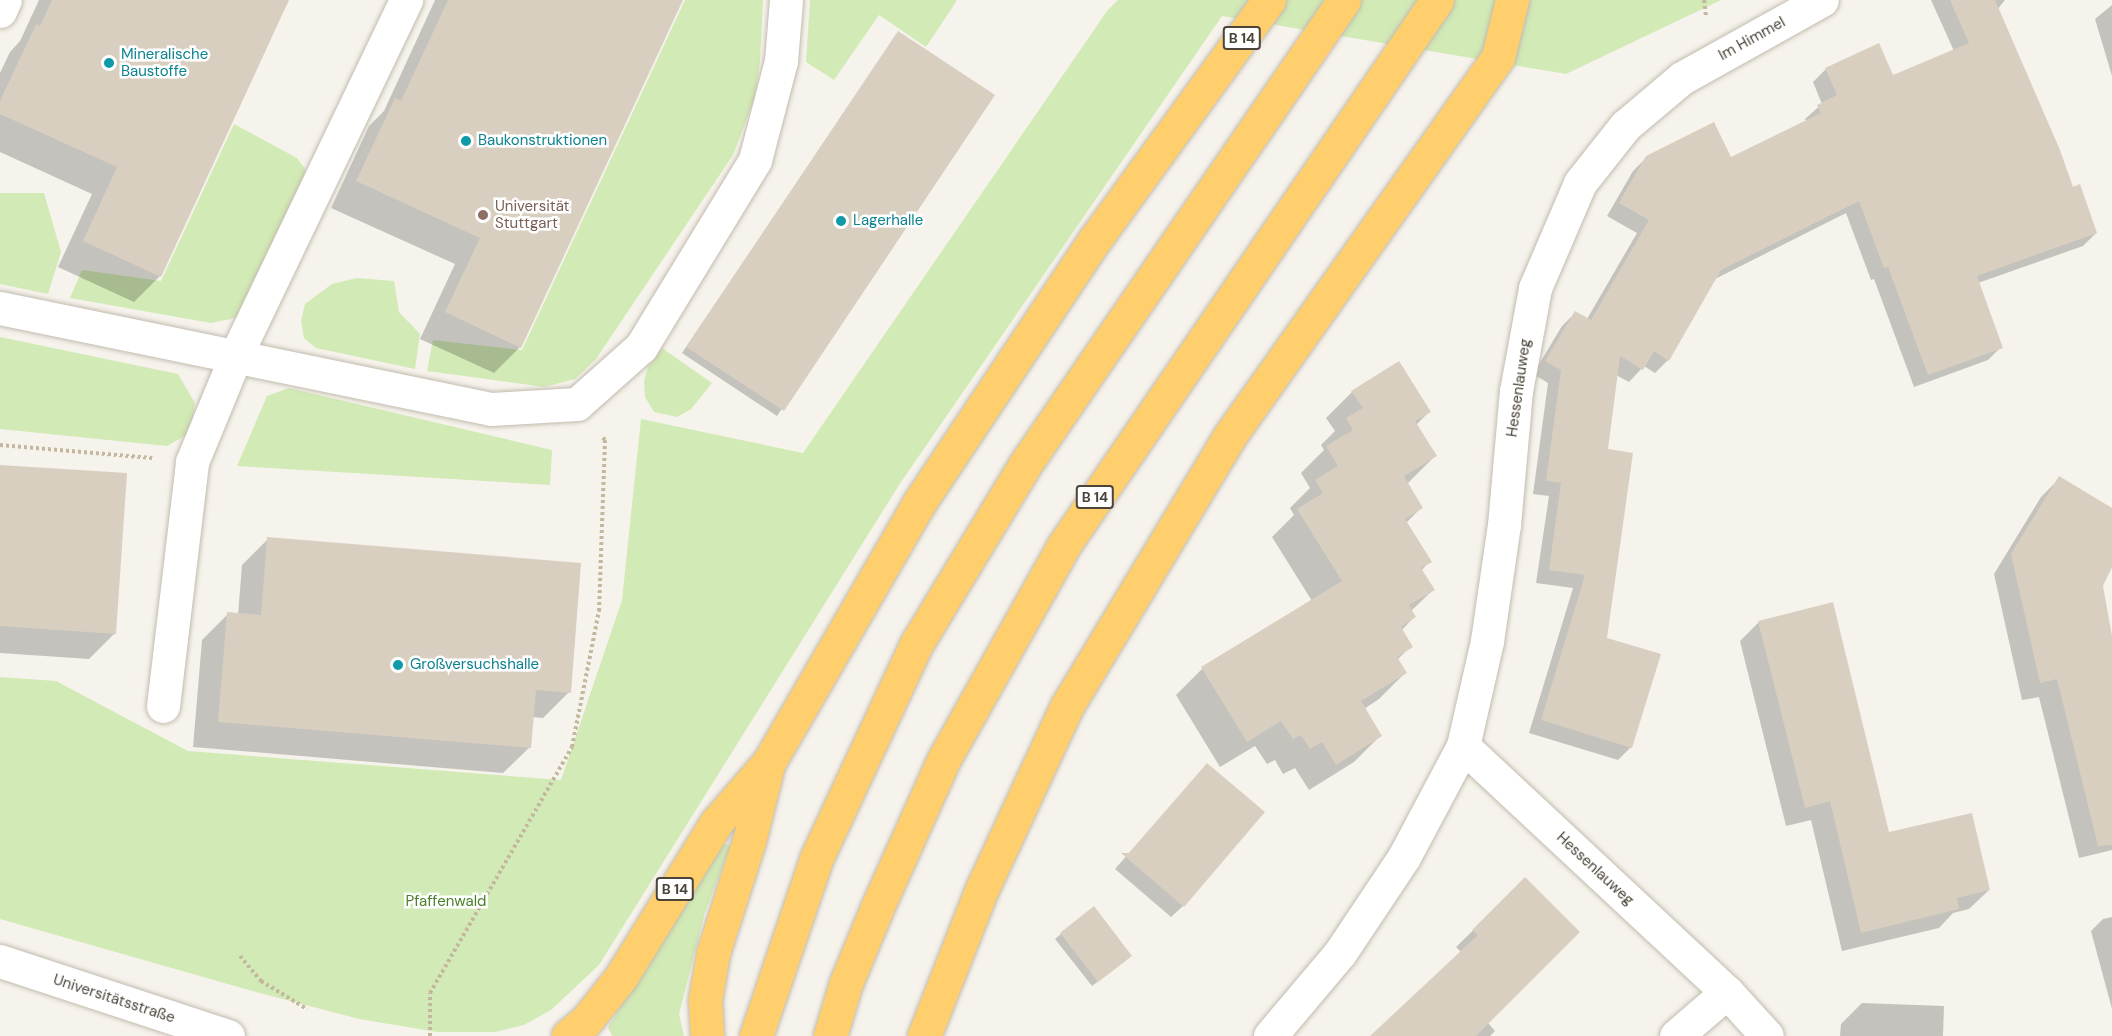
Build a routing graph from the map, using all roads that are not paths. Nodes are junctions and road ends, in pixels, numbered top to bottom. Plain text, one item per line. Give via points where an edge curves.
1 (5, 0) edge
2 (406, 0) edge
3 (786, 0) edge
4 (1269, 0) edge
5 (1344, 0) edge
6 (1437, 0) edge
7 (1512, 0) edge
8 (1822, 0) edge
9 (0, 11) edge
10 (1682, 78) joint
11 (0, 308) edge
12 (236, 355) junction
13 (163, 706) dead end
14 (1462, 746) junction
15 (769, 762) junction
16 (0, 961) edge
17 (1727, 992) junction
18 (577, 1028) edge
19 (228, 1036) edge
20 (707, 1036) edge
21 (756, 1036) edge
22 (830, 1036) edge
23 (924, 1036) edge
24 (1270, 1036) edge
25 (1676, 1036) edge
26 (1767, 1036) edge

1 - 9 street
2 - 12 street
3 - 12 street via 782,61 755,160 640,347 577,404 491,409
4 - 15 highway, B 14 via 1096,238 919,503
5 - 21 highway via 1024,466 917,643 818,858
6 - 22 highway, B 14 via 1064,545 944,759 846,983
7 - 23 highway via 1498,57 1229,437 1068,706 982,889
8 - 10 street, Im Himmel
10 - 14 street, Hessenlauweg via 1625,126 1580,183 1534,288 1516,391 1504,525 1487,641
11 - 12 street
12 - 13 street via 192,462
14 - 17 street, Hessenlauweg
14 - 24 street, Hessenlauweg via 1404,858 1347,944
15 - 18 highway, B 14 via 716,823 621,977
15 - 20 highway, B 14 via 712,953 705,1000
16 - 19 street, Universitätsstraße
17 - 25 street
17 - 26 street, Hessenlauweg

